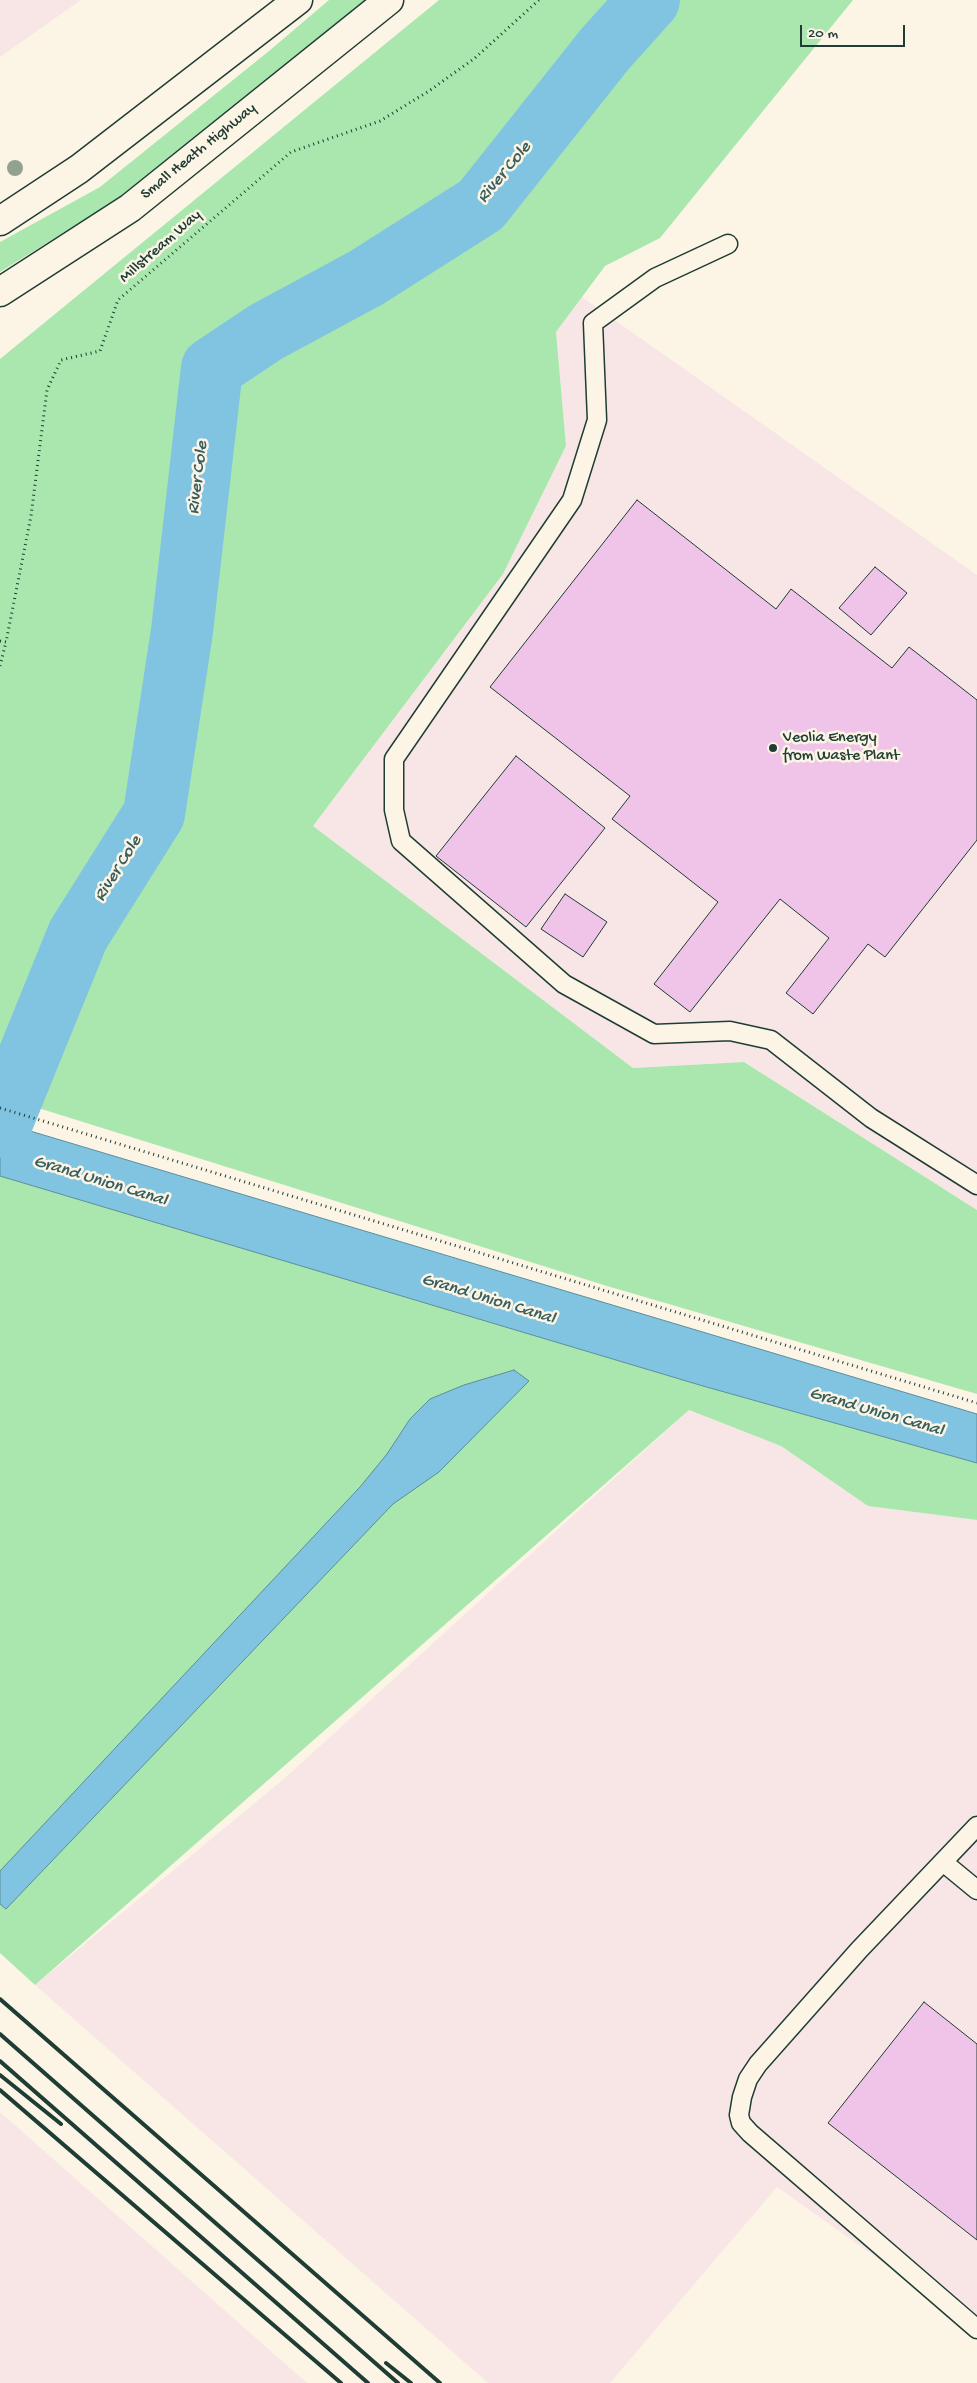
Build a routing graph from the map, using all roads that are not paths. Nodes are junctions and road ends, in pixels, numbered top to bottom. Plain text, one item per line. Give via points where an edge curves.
1 (298, 0) edge
2 (388, 0) edge
3 (0, 221) edge
4 (728, 244) dead end
5 (0, 292) edge
6 (977, 1185) edge
7 (977, 1826) edge
8 (943, 1862) junction
9 (977, 1890) edge
10 (977, 2329) edge

1 - 3 highway via 79,169
2 - 5 highway, Small Heath Highway via 130,208
4 - 6 lane via 656,278 593,323 597,420 572,500 394,759 394,810 402,841 564,984 654,1034 730,1031 771,1040 870,1118
7 - 8 lane
8 - 9 lane
8 - 10 lane via 859,1950 758,2064 748,2079 740,2115 741,2122 750,2133

